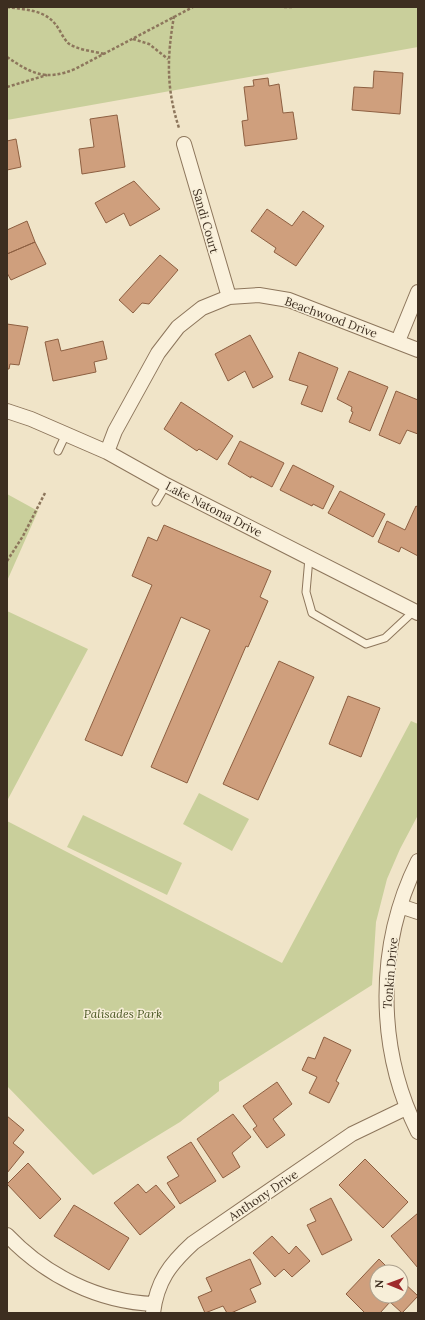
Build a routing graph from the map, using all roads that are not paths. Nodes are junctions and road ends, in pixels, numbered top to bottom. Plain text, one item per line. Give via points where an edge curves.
1 (184, 144) road end
2 (418, 292) edge
3 (228, 297) junction
4 (398, 341) junction
5 (418, 350) edge
6 (7, 411) edge
7 (66, 434) junction
8 (58, 451) dead end
9 (107, 452) junction
10 (166, 485) junction
11 (156, 502) dead end
12 (309, 558) junction
13 (416, 612) edge
14 (418, 861) edge
15 (400, 906) junction
16 (418, 912) edge
17 (406, 1108) junction
18 (418, 1132) edge
19 (7, 1235) edge
20 (154, 1308) edge

1 - 3 street, Sandi Court
2 - 4 street
3 - 4 street, Beachwood Drive via 259,295 289,300
3 - 9 street, Beachwood Drive via 202,308 178,327 158,353 115,431
4 - 5 street, Beachwood Drive
6 - 7 street, Lake Natoma Drive
7 - 8 lane
7 - 9 street, Lake Natoma Drive
9 - 10 street, Lake Natoma Drive
10 - 11 lane
10 - 12 street, Lake Natoma Drive
12 - 13 street, Lake Natoma Drive
12 - 13 lane via 306,592 312,613 366,644 385,638
14 - 15 street, Tonkin Drive
15 - 16 street
15 - 17 street, Tonkin Drive via 390,947 386,1007 392,1058
17 - 18 street, Tonkin Drive
17 - 20 street, Anthony Drive via 352,1134 193,1243 173,1262 163,1278
19 - 20 street via 43,1267 69,1282 97,1294

